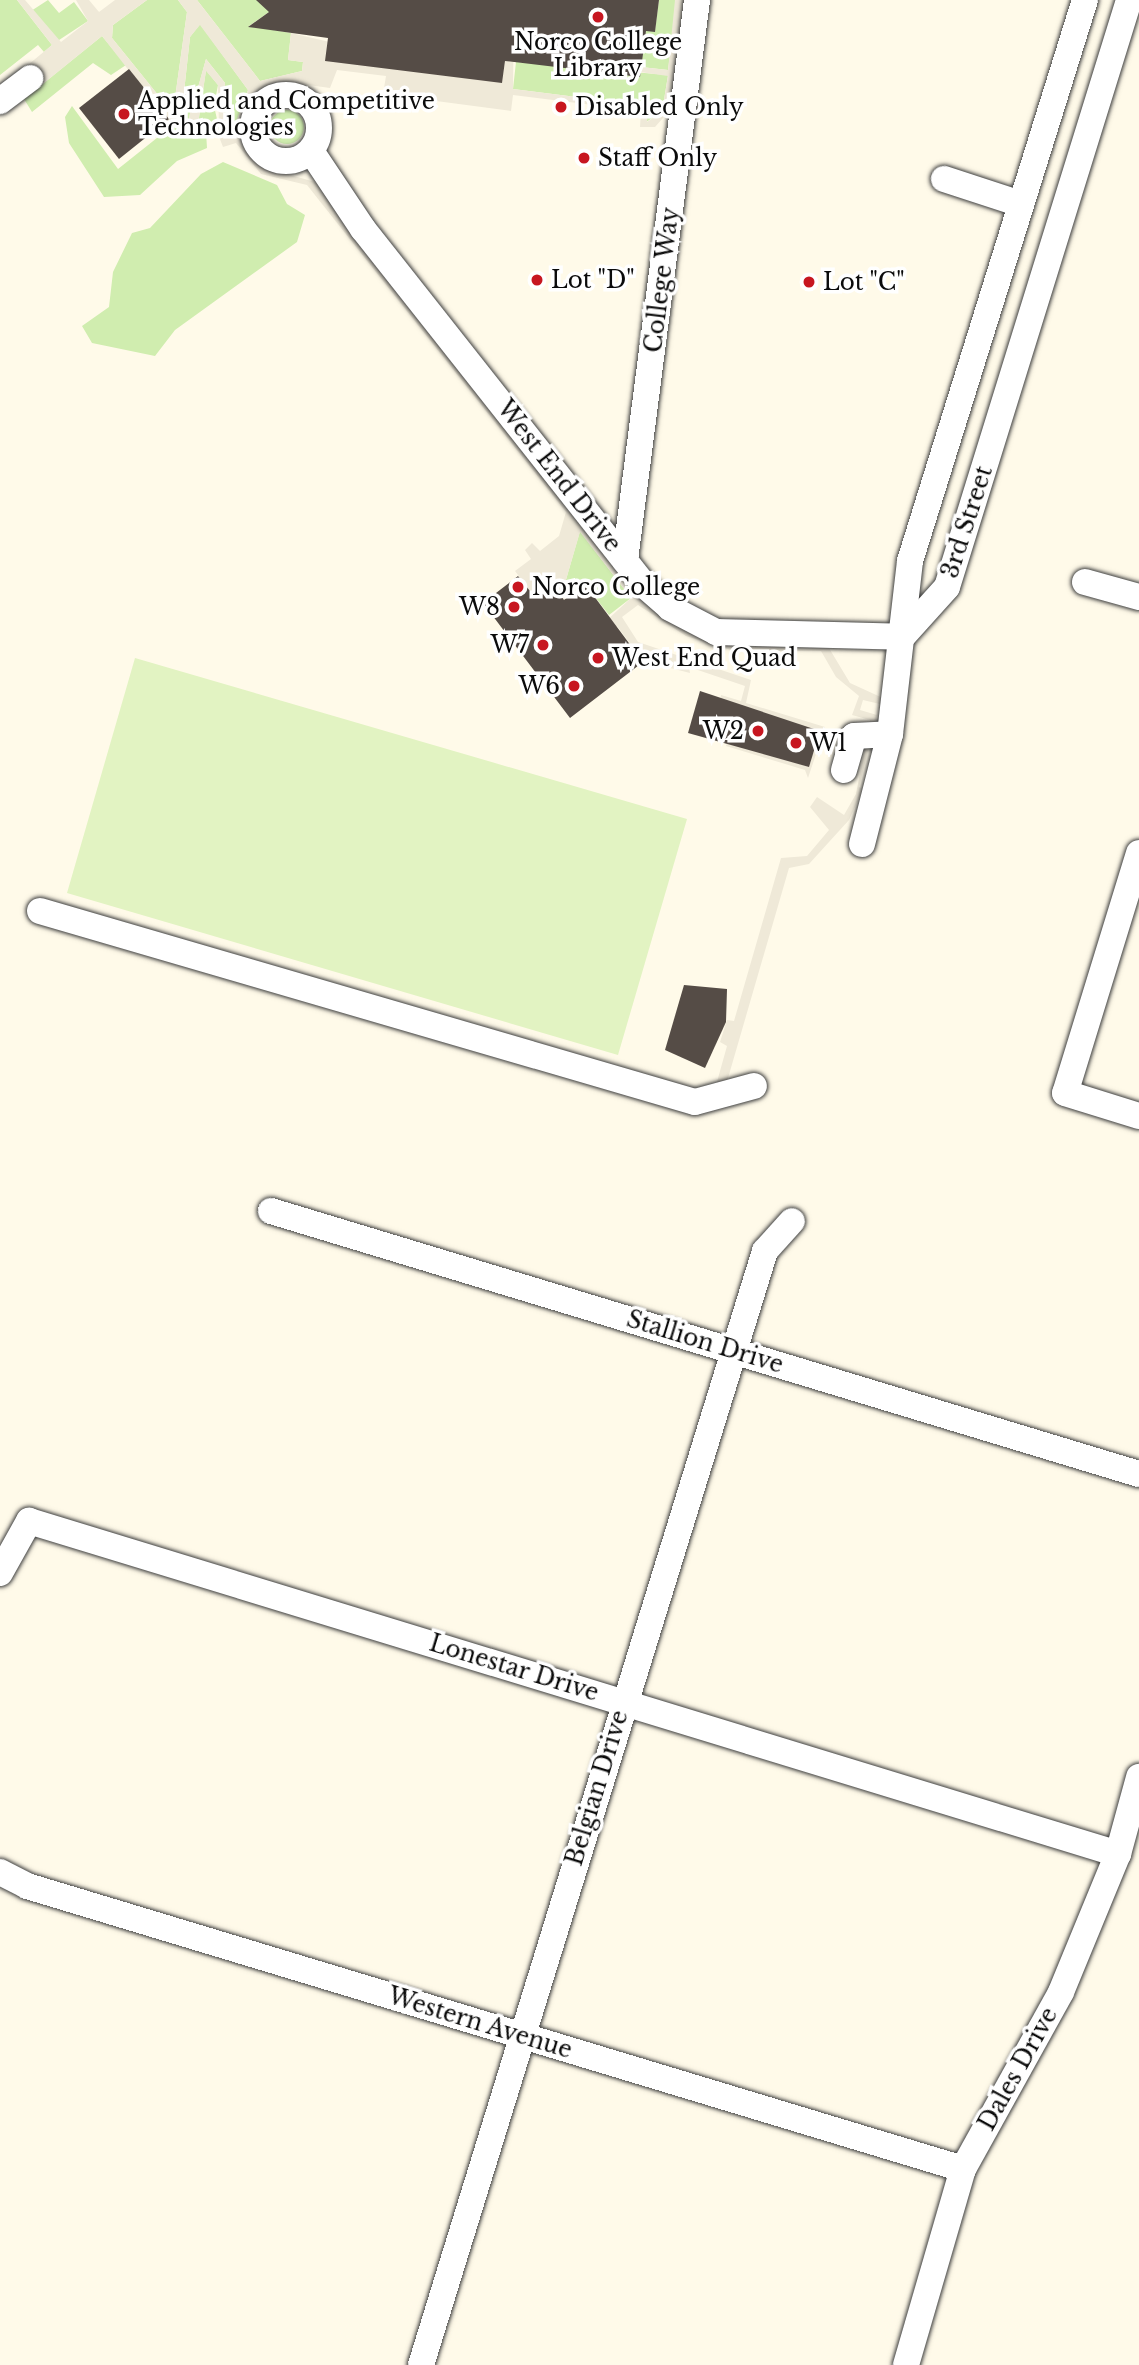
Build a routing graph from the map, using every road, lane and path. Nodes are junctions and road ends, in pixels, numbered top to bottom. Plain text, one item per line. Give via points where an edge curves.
1 (696, 0) edge
2 (1085, 0) edge
3 (1129, 0) edge
4 (30, 78) dead end
5 (0, 101) edge
6 (311, 151) junction
7 (944, 179) dead end
8 (1021, 204) junction
9 (625, 560) junction
10 (1085, 582) dead end
11 (1139, 597) edge
12 (902, 637) junction
13 (890, 734) junction
14 (844, 770) dead end
15 (862, 844) dead end
16 (1139, 853) edge
17 (40, 911) dead end
18 (754, 1086) dead end
19 (1139, 1116) edge
20 (271, 1211) dead end
21 (792, 1221) dead end
22 (733, 1350) junction
23 (1139, 1474) edge
24 (0, 1573) edge
25 (623, 1701) junction
26 (1139, 1777) edge
27 (1118, 1854) junction
28 (0, 1872) edge
29 (521, 2035) junction
30 (963, 2169) junction
31 (421, 2365) edge
32 (906, 2365) edge

1 - 9 street, College Way
2 - 8 street, 3rd Street
3 - 12 street, 3rd Street via 947,587
4 - 5 street
6 - 6 street via 288,161 269,156 256,142 254,123 262,105 278,96 297,97 314,109 319,130
6 - 9 street, West End Drive via 363,229
7 - 8 street
8 - 12 street, 3rd Street via 910,561
9 - 12 street, West End Drive via 670,608 716,632
10 - 11 street
12 - 13 street
13 - 14 street via 854,736
13 - 15 street
16 - 19 street via 1065,1093
17 - 18 street via 695,1102
20 - 22 street, Stallion Drive
21 - 22 street, Belgian Drive via 765,1251
22 - 23 street, Stallion Drive
22 - 25 street, Belgian Drive
24 - 25 street, Lonestar Drive via 29,1521
25 - 27 street, Lonestar Drive
25 - 29 street, Belgian Drive
26 - 27 street, Dales Drive
27 - 30 street, Dales Drive via 1061,1992
28 - 29 street, Western Avenue via 27,1886
29 - 30 street, Western Avenue
29 - 31 street, Belgian Drive
30 - 32 street, Dales Drive

